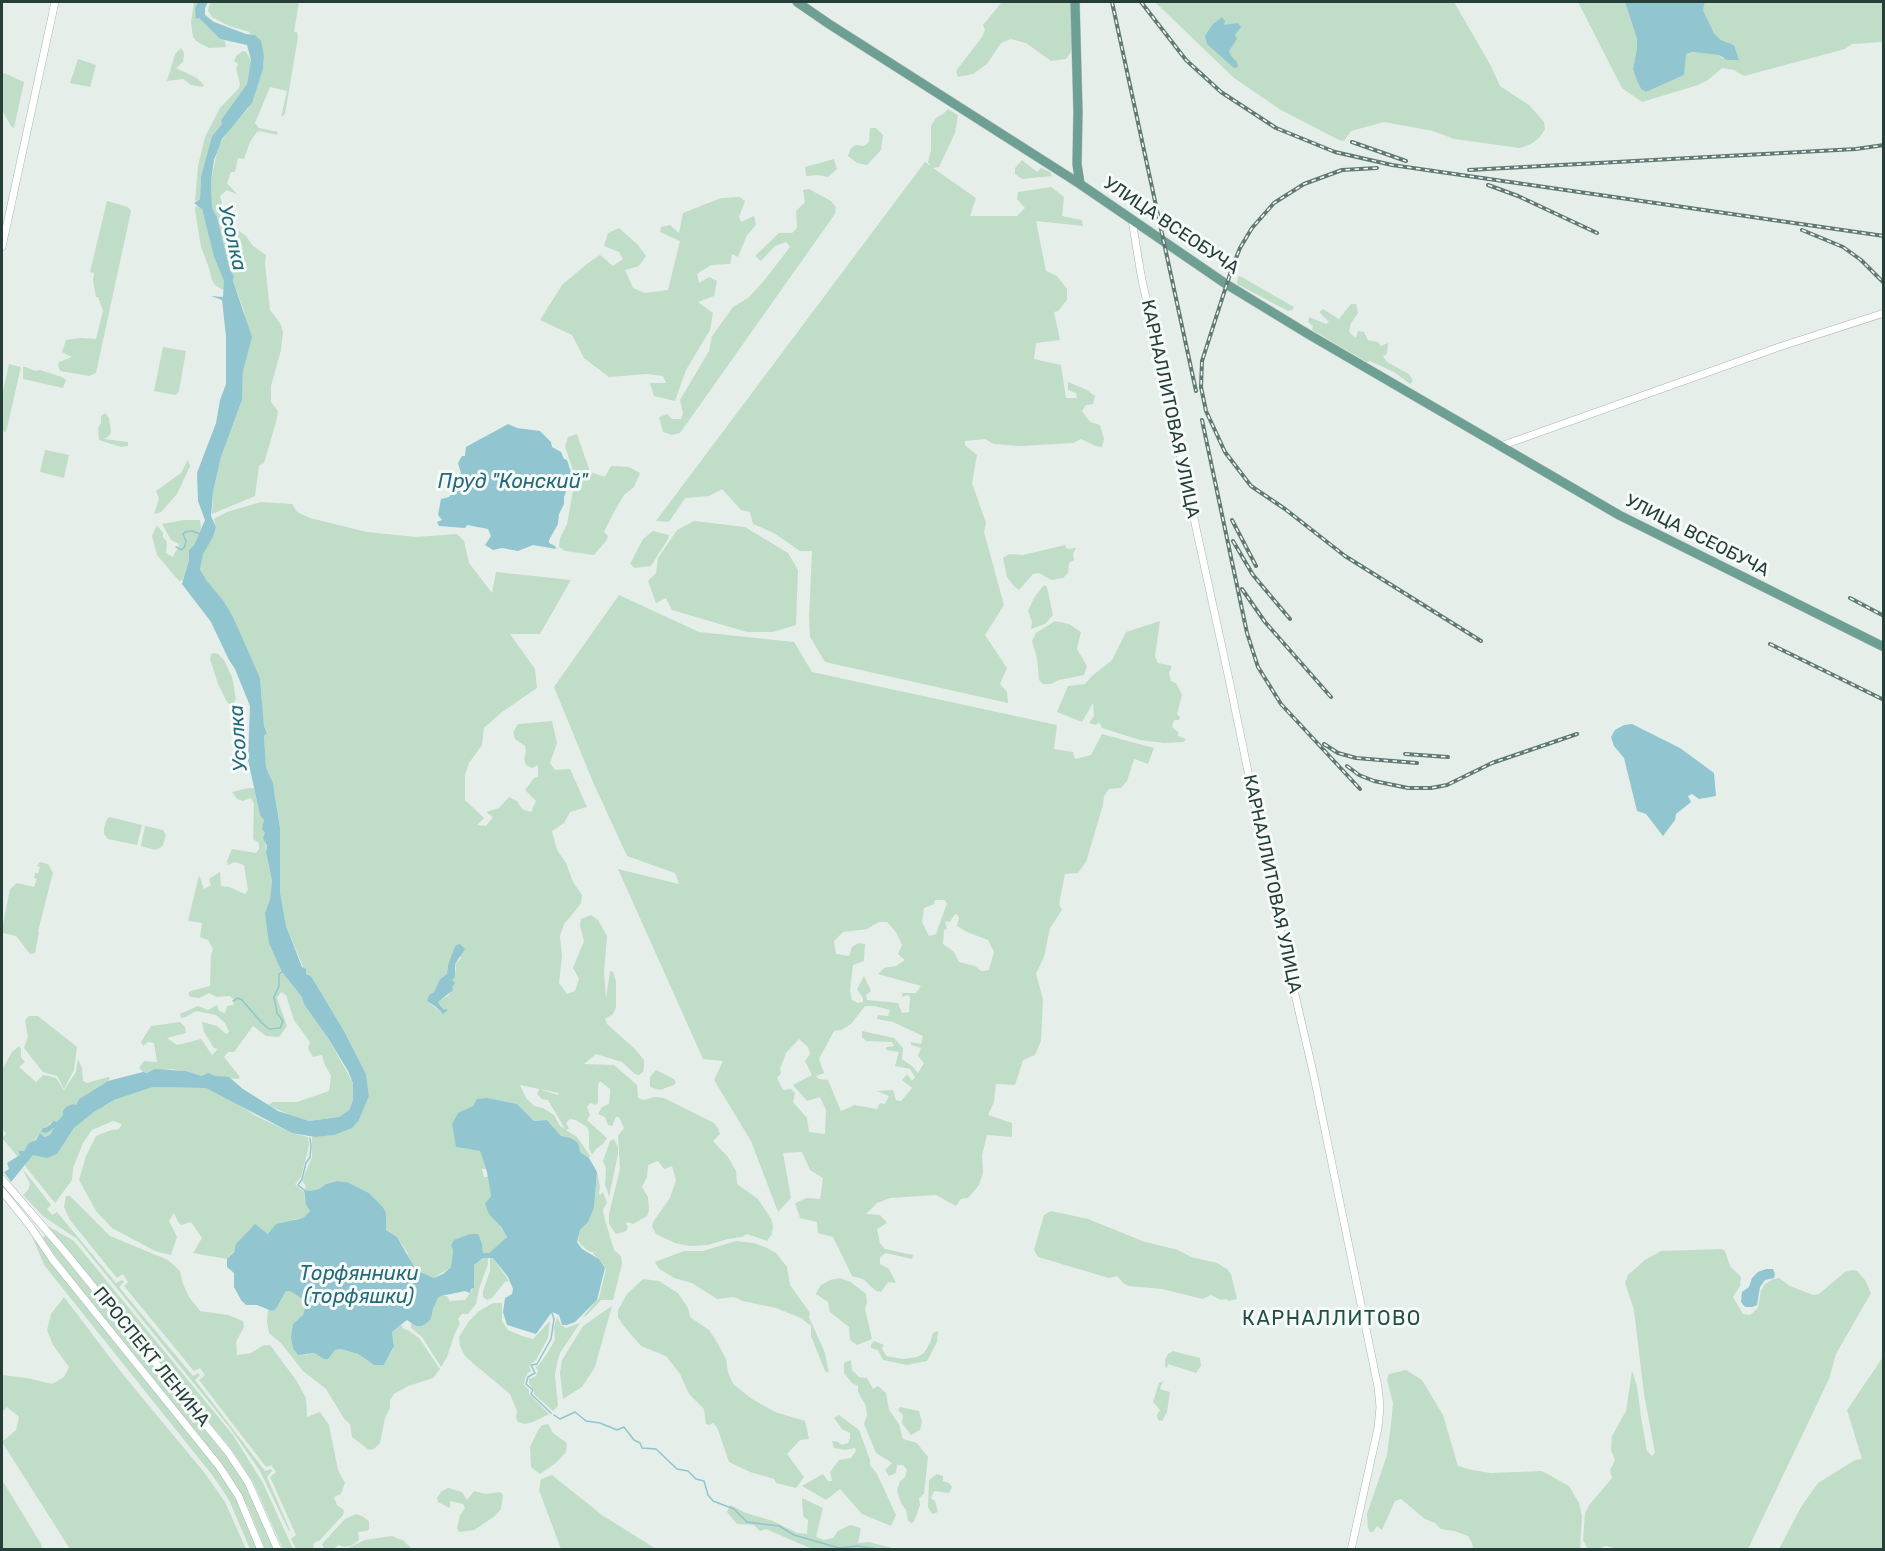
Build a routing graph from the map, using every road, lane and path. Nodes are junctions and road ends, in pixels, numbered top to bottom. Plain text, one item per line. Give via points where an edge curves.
1 (56, 2) edge
2 (797, 2) edge
3 (1075, 2) edge
4 (1080, 184) junction
5 (1132, 220) junction
6 (2, 246) edge
7 (1884, 313) edge
8 (1501, 446) junction
9 (1884, 647) edge
10 (2, 1179) edge
11 (2, 1191) edge
12 (15, 1202) junction
13 (261, 1550) edge
14 (278, 1550) edge
15 (1351, 1550) edge

1 - 6 street
2 - 4 main road, УЛИЦА ВСЕОБУЧА
3 - 4 main road
4 - 5 main road, УЛИЦА ВСЕОБУЧА
5 - 8 main road, УЛИЦА ВСЕОБУЧА via 1226,284
5 - 15 street, КАРНАЛЛИТОВАЯ УЛИЦА via 1378,1387 1378,1428
7 - 8 street
8 - 9 main road, УЛИЦА ВСЕОБУЧА via 1618,515
10 - 12 street, ПРОСПЕКТ ЛЕНИНА
11 - 12 street, ПРОСПЕКТ ЛЕНИНА
12 - 13 street, ПРОСПЕКТ ЛЕНИНА via 53,1260 219,1466 239,1497
12 - 14 street, ПРОСПЕКТ ЛЕНИНА via 65,1252 228,1452 248,1482

